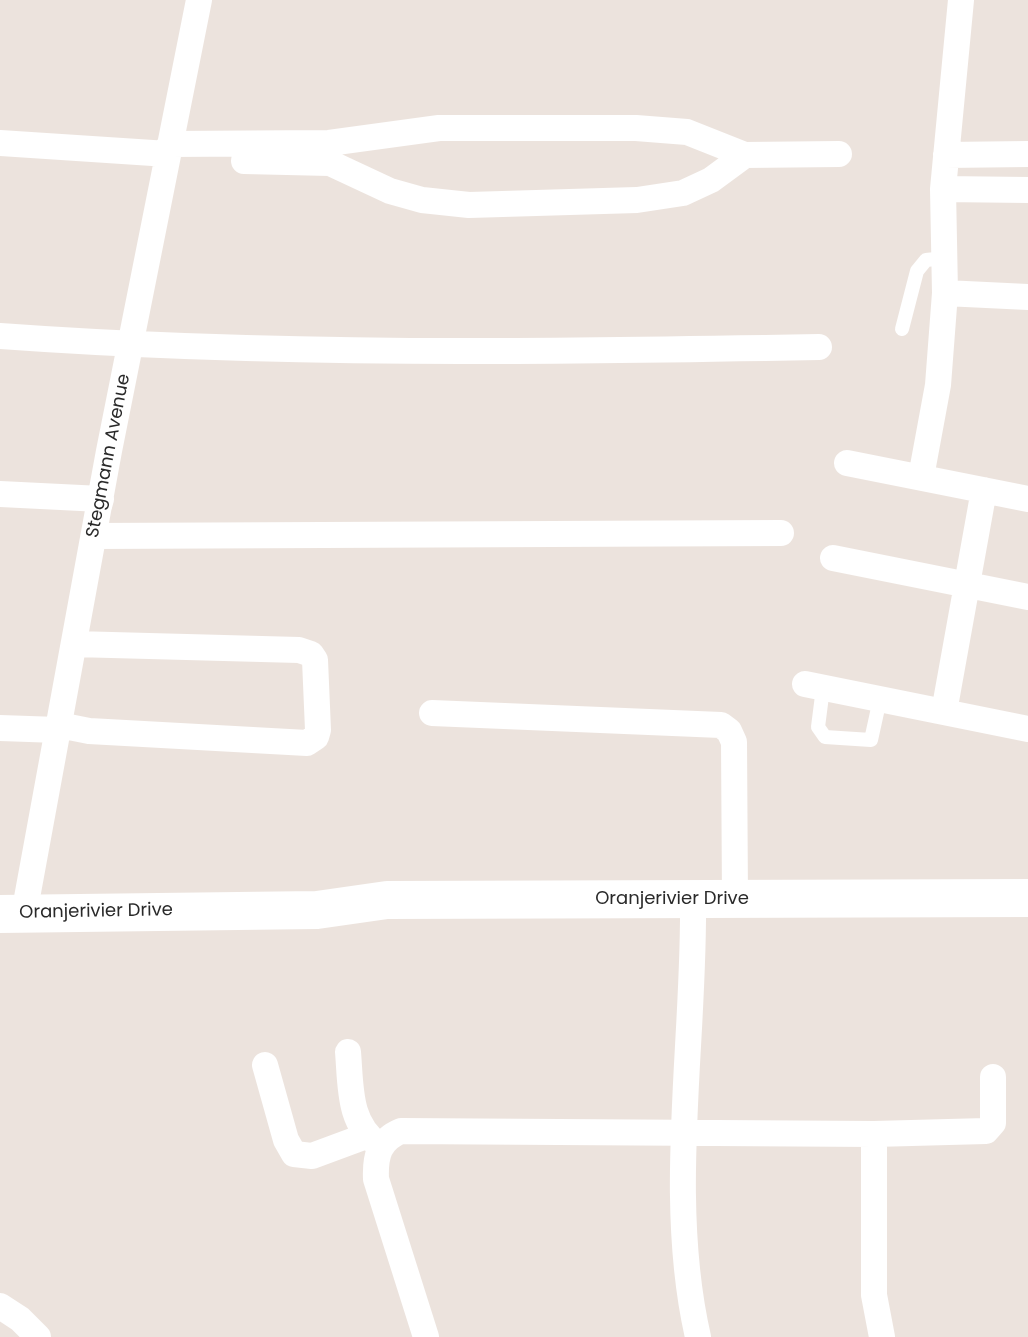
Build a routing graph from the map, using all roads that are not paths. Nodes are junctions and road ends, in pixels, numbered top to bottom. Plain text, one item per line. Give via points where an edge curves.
1 (199, 0) edge
2 (961, 0) edge
3 (0, 144) edge
4 (168, 152) junction
5 (839, 154) dead end
6 (1028, 154) edge
7 (745, 155) junction
8 (946, 155) junction
9 (943, 189) junction
10 (1028, 190) edge
11 (945, 258) junction
12 (945, 293) junction
13 (1028, 297) edge
14 (902, 329) dead end
15 (0, 336) edge
16 (130, 345) junction
17 (819, 347) dead end
18 (847, 463) dead end
19 (921, 477) junction
20 (984, 490) junction
21 (0, 494) edge
22 (101, 499) junction
23 (1028, 499) edge
24 (780, 533) dead end
25 (94, 536) junction
26 (834, 558) dead end
27 (967, 584) junction
28 (1028, 597) edge
29 (74, 644) junction
30 (814, 686) joint
31 (880, 699) junction
32 (944, 712) junction
33 (432, 713) dead end
34 (58, 727) junction
35 (0, 728) edge
36 (1028, 729) edge
37 (735, 899) junction
38 (1024, 899) edge
39 (693, 910) junction
40 (12, 914) edge
41 (348, 1052) dead end
42 (265, 1065) dead end
43 (993, 1077) dead end
44 (684, 1131) junction
45 (874, 1134) junction
46 (373, 1141) junction
47 (0, 1306) edge
48 (38, 1337) edge
49 (426, 1337) edge
50 (698, 1337) edge
51 (882, 1337) edge

1 - 4 street, Stegmann Avenue
2 - 8 street
3 - 4 street
4 - 7 street via 329,143 439,128 636,128 687,132
4 - 7 street via 330,163 390,191 469,205 637,200 683,193 711,180
4 - 16 street, Stegmann Avenue
5 - 7 street
6 - 8 street
8 - 9 street
9 - 10 street
9 - 11 street
11 - 12 street
11 - 14 lane via 926,260 917,271
12 - 13 street
12 - 19 street via 938,385
15 - 16 street
16 - 17 street via 574,352
16 - 22 street, Stegmann Avenue
18 - 19 street
19 - 20 street
20 - 23 street
20 - 27 street
21 - 22 street
22 - 25 street, Stegmann Avenue
24 - 25 street
25 - 29 street, Stegmann Avenue
26 - 27 street
27 - 28 street
27 - 32 street
29 - 34 street, Stegmann Avenue
29 - 34 street via 311,654 318,730 307,743
30 - 31 street
30 - 31 lane via 818,727 825,737 871,740
31 - 32 street
32 - 36 street
33 - 37 street via 720,725 734,742
34 - 35 street
34 - 40 street, Stegmann Avenue
37 - 38 street, Oranjerivier Drive
37 - 39 street, Oranjerivier Drive
38 - 39 street, Oranjerivier Drive
39 - 40 street, Oranjerivier Drive via 387,900 317,909
39 - 44 street
41 - 46 street via 355,1116
42 - 46 street via 294,1154 312,1156
43 - 45 street via 993,1123 986,1131
44 - 45 street
44 - 46 street via 401,1131
44 - 50 street via 688,1295
45 - 51 street via 874,1295
46 - 49 street via 376,1179
47 - 48 street

